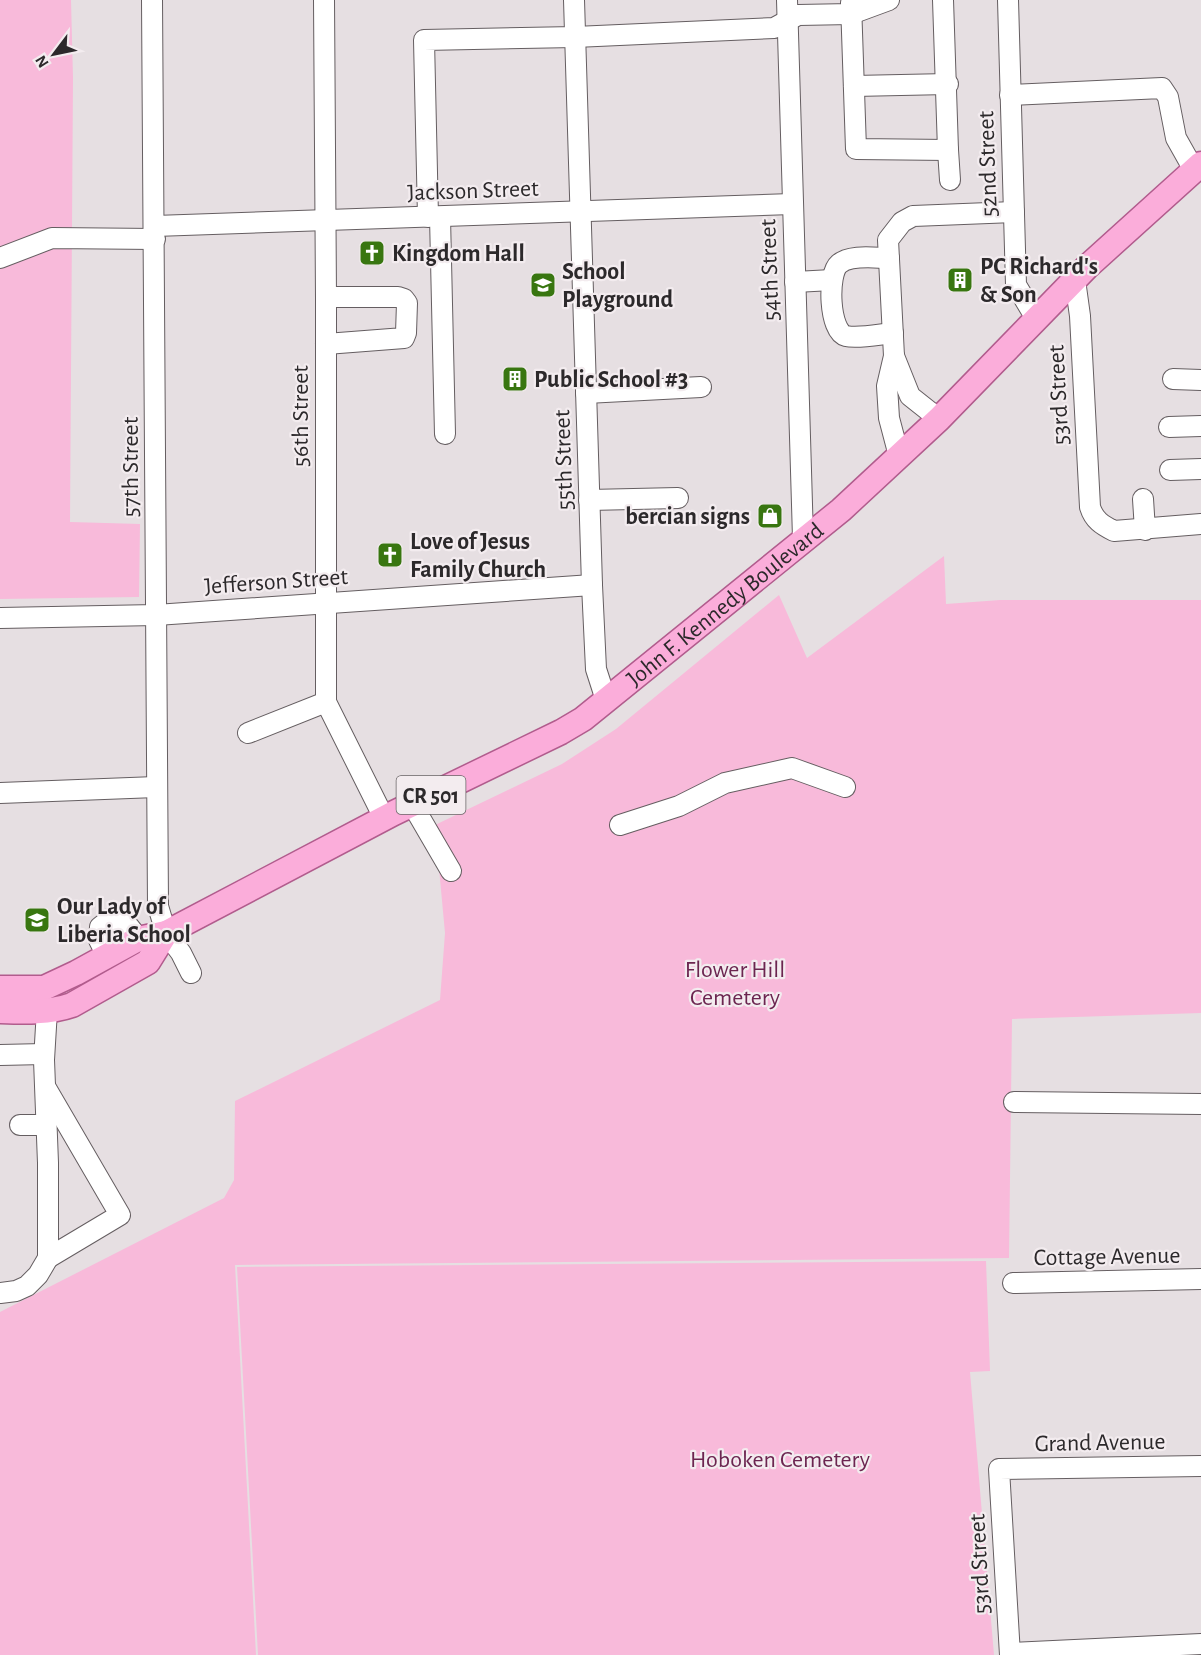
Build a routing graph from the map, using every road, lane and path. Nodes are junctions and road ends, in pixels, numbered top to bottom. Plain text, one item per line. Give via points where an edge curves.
1 (152, 0) edge
2 (324, 0) edge
3 (574, 0) edge
4 (787, 0) edge
5 (889, 0) edge
6 (943, 0) edge
7 (1008, 0) edge
8 (851, 7) edge
9 (787, 21) junction
10 (575, 37) junction
11 (948, 84) junction
12 (854, 86) junction
13 (1010, 95) junction
14 (948, 150) junction
15 (1197, 167) edge
16 (950, 180) dead end
17 (792, 204) junction
18 (581, 212) junction
19 (1014, 212) junction
20 (434, 217) junction
21 (325, 220) junction
22 (155, 232) junction
23 (0, 258) edge
24 (889, 258) junction
25 (832, 280) junction
26 (1075, 280) junction
27 (795, 282) junction
28 (326, 297) junction
29 (1037, 320) junction
30 (893, 333) junction
31 (326, 344) junction
32 (894, 356) junction
33 (1173, 379) dead end
34 (1201, 380) edge
35 (701, 387) dead end
36 (586, 393) junction
37 (939, 419) junction
38 (1201, 426) edge
39 (1169, 427) dead end
40 (445, 434) dead end
41 (899, 456) junction
42 (1201, 469) edge
43 (1170, 470) dead end
44 (678, 498) dead end
45 (1143, 499) dead end
46 (590, 500) junction
47 (1201, 524) edge
48 (1145, 530) junction
49 (803, 538) junction
50 (592, 585) junction
51 (324, 604) junction
52 (156, 615) junction
53 (0, 618) edge
54 (606, 700) junction
55 (326, 702) junction
56 (248, 733) dead end
57 (156, 787) junction
58 (845, 787) dead end
59 (0, 793) edge
60 (412, 804) junction
61 (384, 819) junction
62 (620, 825) dead end
63 (451, 871) dead end
64 (166, 933) junction
65 (191, 973) dead end
66 (0, 988) edge
67 (47, 1010) junction
68 (0, 1011) edge
69 (44, 1054) junction
70 (0, 1055) edge
71 (45, 1087) junction
72 (1014, 1102) dead end
73 (1201, 1104) edge
74 (20, 1125) dead end
75 (46, 1125) junction
76 (48, 1258) junction
77 (1201, 1280) edge
78 (1013, 1283) dead end
79 (0, 1293) edge
80 (1201, 1466) edge
81 (999, 1469) joint
82 (1201, 1644) edge
83 (1010, 1654) edge

1 - 22 street, 57th Street
2 - 21 street, 56th Street
3 - 10 street, 55th Street
4 - 9 street, 54th Street
5 - 8 street
6 - 11 street
7 - 13 street, 52nd Street
8 - 9 street via 798,15
8 - 12 street
9 - 10 street via 774,28
9 - 17 street, 54th Street
10 - 18 street, 55th Street
10 - 20 street via 424,40
11 - 12 street
11 - 14 street
12 - 14 street via 856,149
13 - 15 street via 1162,88 1168,97 1176,138
13 - 19 street, 52nd Street
14 - 16 street
15 - 26 main road, John F. Kennedy Boulevard / CR 501
17 - 18 street, Jackson Street
17 - 27 street, 54th Street
18 - 20 street, Jackson Street
18 - 36 street, 55th Street
19 - 24 street via 913,216 888,240
19 - 29 street, 52nd Street via 1016,285
20 - 21 street, Jackson Street
20 - 40 street
21 - 22 street, Jackson Street
21 - 28 street, 56th Street
22 - 23 street, Jackson Street via 52,238
22 - 52 street, 57th Street
24 - 25 street via 844,260
24 - 30 street
25 - 27 street
25 - 30 street via 837,331 845,336
26 - 29 main road, John F. Kennedy Boulevard / CR 501
26 - 48 street, 53rd Street via 1090,507 1094,517 1114,531
27 - 49 street, 54th Street
28 - 31 street, 56th Street
28 - 31 street via 398,297 407,303 404,338
29 - 37 main road, John F. Kennedy Boulevard / CR 501
30 - 32 street
31 - 51 street, 56th Street
32 - 37 street via 910,396
32 - 41 street via 886,386
33 - 34 street
35 - 36 street
36 - 46 street, 55th Street
37 - 41 main road, John F. Kennedy Boulevard / CR 501
38 - 39 street
41 - 49 main road, John F. Kennedy Boulevard / CR 501 via 841,510
42 - 43 street
44 - 46 street
45 - 48 street
46 - 50 street, 55th Street
47 - 48 street
49 - 54 main road, John F. Kennedy Boulevard / CR 501
50 - 51 street, Jefferson Street
50 - 54 street, 55th Street via 596,669
51 - 52 street, Jefferson Street
51 - 55 street, 56th Street
52 - 53 street, Jefferson Street
52 - 57 street, 57th Street
54 - 60 main road, John F. Kennedy Boulevard / CR 501 via 561,732
55 - 56 street
55 - 61 street, 56th Street
57 - 59 street
57 - 64 street, 57th Street via 158,906
58 - 62 street via 792,768 725,783 679,806
60 - 61 main road, John F. Kennedy Boulevard / CR 501
60 - 63 street
61 - 64 main road, John F. Kennedy Boulevard / CR 501
64 - 65 street, 57th Street
64 - 66 main road, John F. Kennedy Boulevard / CR 501 via 138,939 44,988
64 - 67 main road via 148,962 72,1005
67 - 68 main road
67 - 69 street
69 - 70 street
69 - 71 street
71 - 75 street
71 - 76 street via 120,1215
72 - 73 street
74 - 75 street
75 - 76 street
76 - 79 street via 27,1286
77 - 78 street, Cottage Avenue
80 - 81 street, Grand Avenue
81 - 83 street, 53rd Street
82 - 83 street

